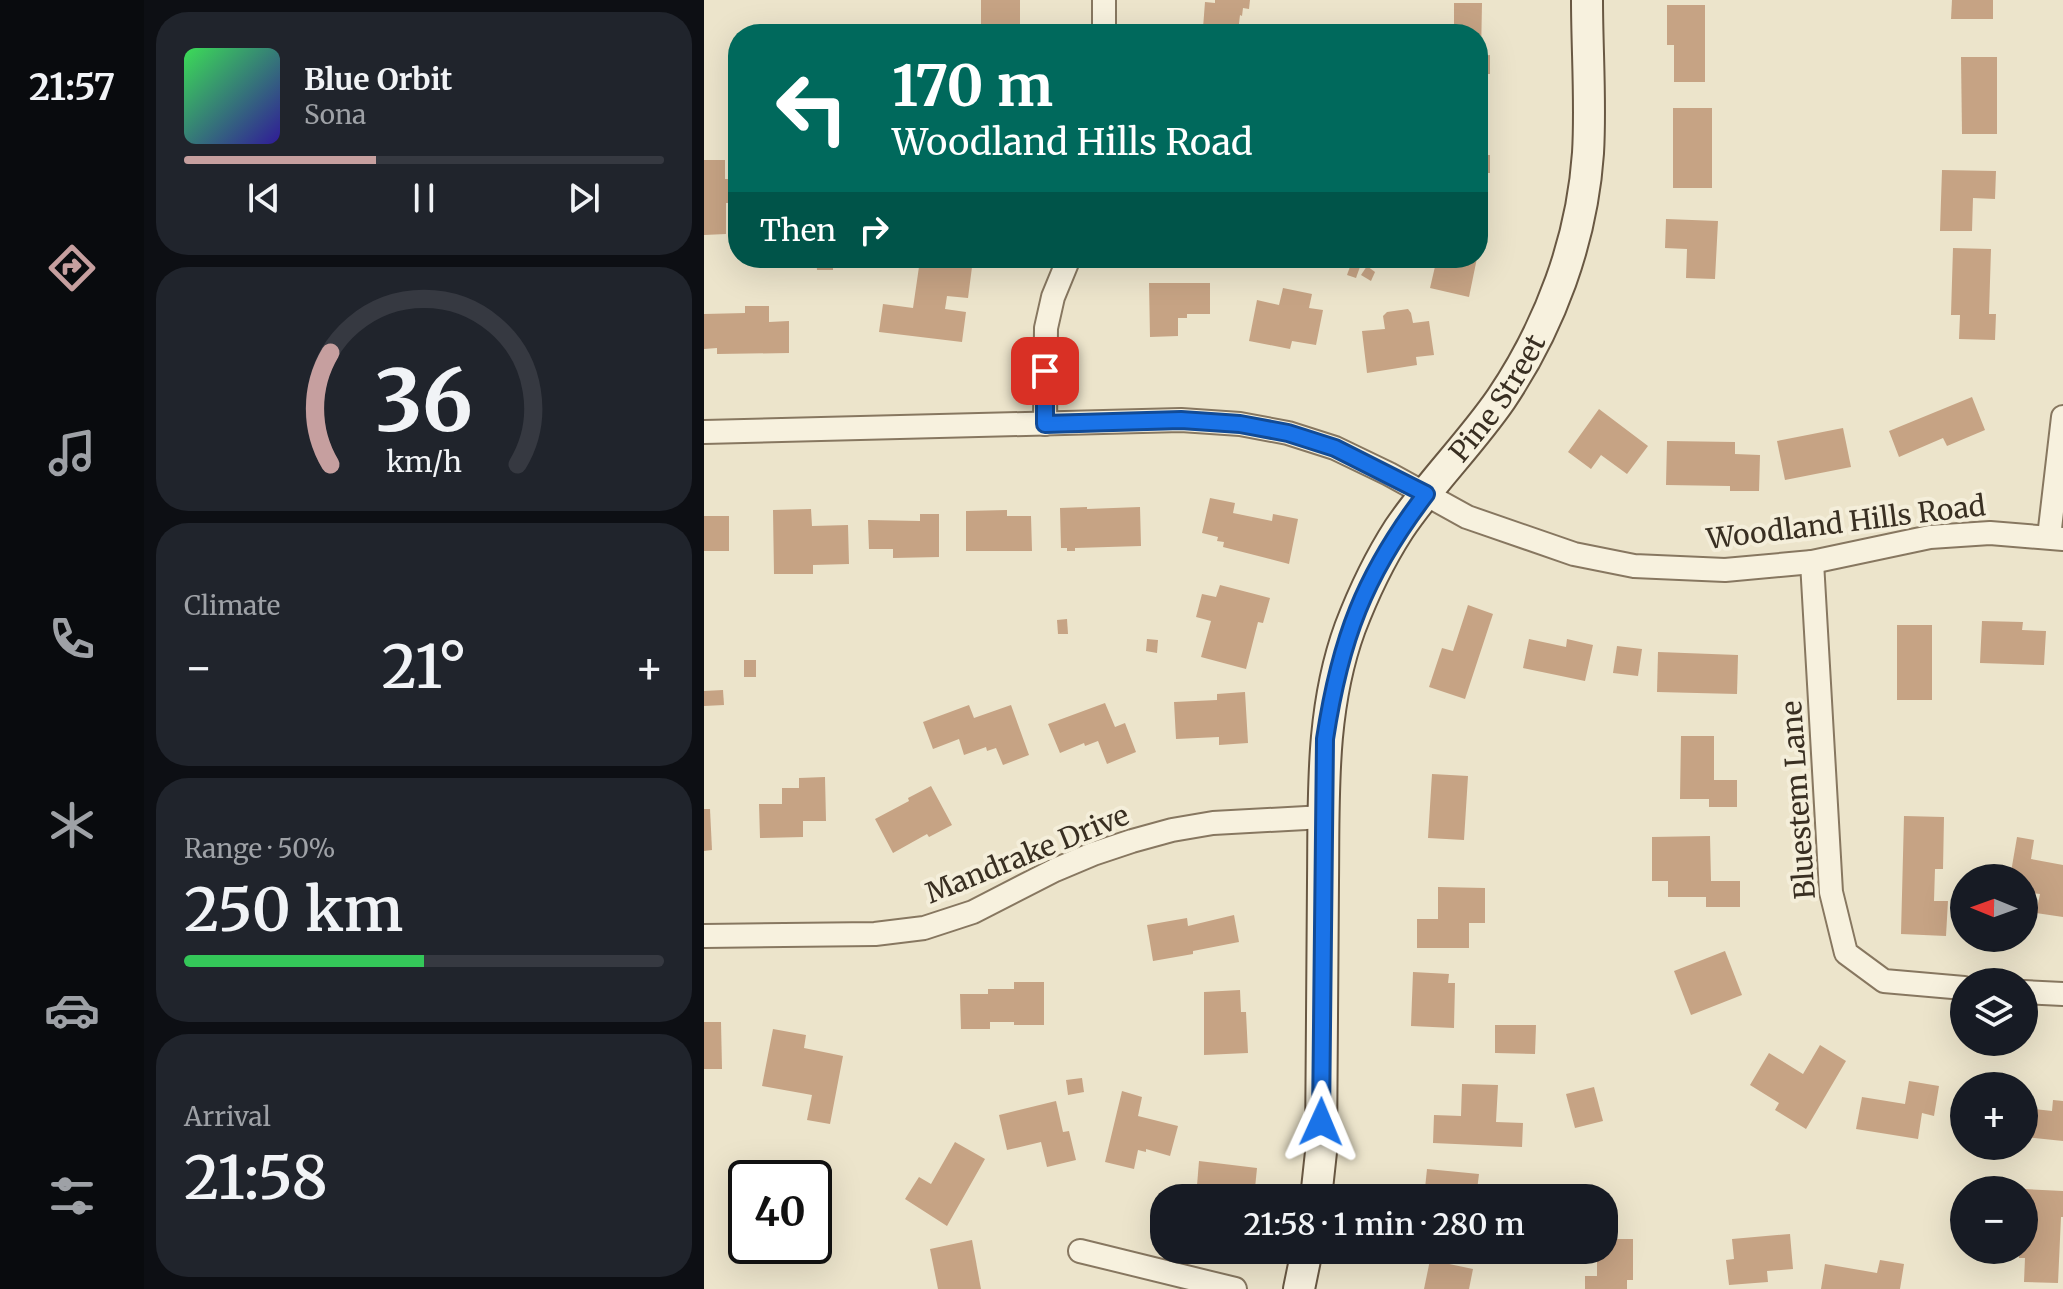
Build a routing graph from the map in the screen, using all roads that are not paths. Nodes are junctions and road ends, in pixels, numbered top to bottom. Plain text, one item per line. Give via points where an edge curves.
1 (1104, 0) edge
2 (1587, 0) edge
3 (1104, 24) edge
4 (1065, 268) edge
5 (2063, 417) edge
6 (1045, 424) junction
7 (704, 432) edge
8 (1426, 494) junction
9 (2056, 538) edge
10 (1812, 562) junction
11 (1324, 817) junction
12 (704, 936) edge
13 (1950, 987) edge
14 (2038, 993) edge
15 (2063, 994) edge
16 (1318, 1184) edge
17 (1080, 1251) dead end
18 (1304, 1264) edge
19 (1235, 1289) edge
20 (1299, 1289) edge

1 - 3 street
2 - 8 street, Pine Street via 1588,151 1570,253 1543,326 1522,364
4 - 6 street via 1046,328
5 - 9 street
6 - 7 street, Woodland Hills Road
6 - 8 street, Woodland Hills Road via 1240,424 1335,448
8 - 10 street, Woodland Hills Road via 1467,517 1520,536 1634,566 1725,570
8 - 11 street, Pine Street via 1380,561 1349,630 1325,739
9 - 10 street, Woodland Hills Road via 1990,533 1930,537
10 - 13 street, Bluestem Lane via 1831,892 1846,953 1884,981
11 - 12 street, Mandrake Drive via 1213,823 1132,841 1055,870 973,912 924,928 875,934
11 - 16 street, Pine Street
14 - 15 street
17 - 19 street
18 - 20 street

